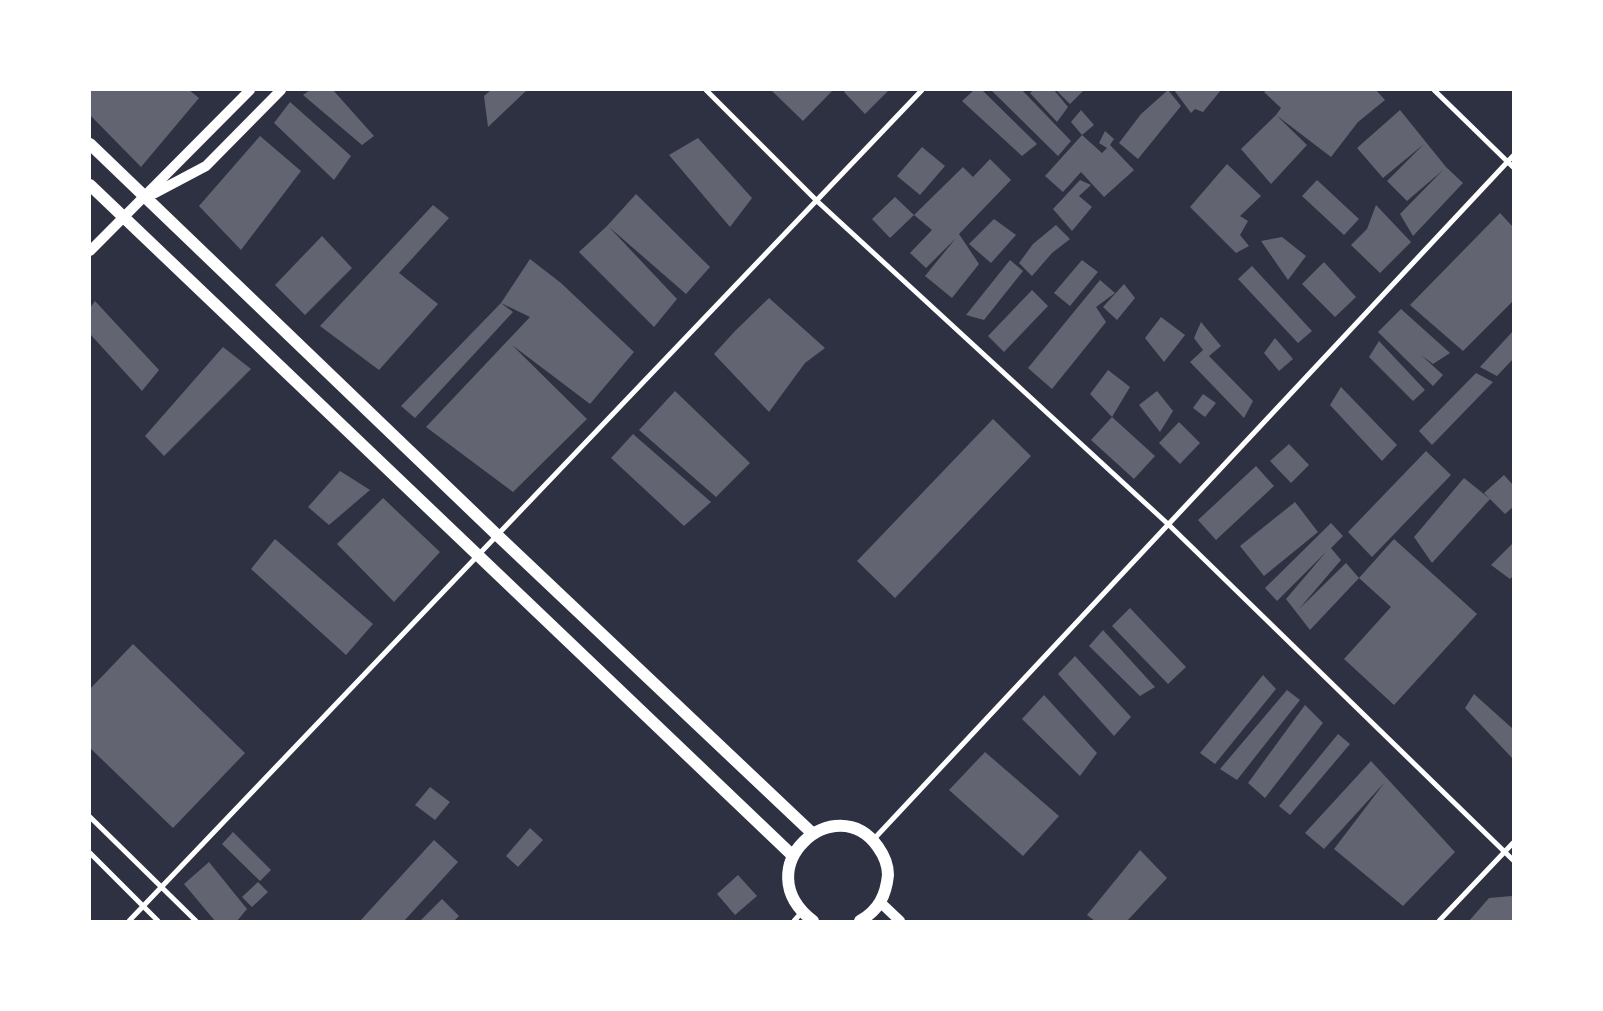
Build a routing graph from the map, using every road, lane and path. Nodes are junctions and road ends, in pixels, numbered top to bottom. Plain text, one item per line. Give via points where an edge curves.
1 (250, 90) edge
2 (281, 90) edge
3 (706, 90) edge
4 (922, 90) edge
5 (1434, 90) edge
6 (90, 144) edge
7 (1513, 156) edge
8 (1508, 162) junction
9 (1513, 167) edge
10 (90, 185) edge
11 (145, 198) junction
12 (817, 202) junction
13 (124, 218) junction
14 (90, 251) edge
15 (1169, 525) junction
16 (496, 534) junction
17 (477, 554) junction
18 (90, 817) edge
19 (812, 833) junction
20 (873, 840) junction
21 (1513, 843) edge
22 (1505, 852) junction
23 (90, 853) edge
24 (792, 855) junction
25 (1513, 860) edge
26 (162, 888) junction
27 (881, 903) junction
28 (143, 906) junction
29 (798, 917) edge
30 (129, 921) edge
31 (158, 921) edge
32 (196, 921) edge
33 (813, 921) edge
34 (860, 921) edge
35 (900, 921) edge
36 (1439, 921) edge

1 - 11 main road
2 - 11 main road via 206,166
3 - 12 street
4 - 12 street
5 - 8 street
6 - 11 main road
7 - 8 street
8 - 9 street
8 - 15 street
10 - 13 main road
11 - 13 main road
11 - 16 main road
12 - 15 street
12 - 16 street
13 - 14 main road
13 - 17 main road
15 - 20 street
15 - 22 street
16 - 17 street
16 - 19 main road
17 - 24 main road
17 - 26 street
18 - 26 street
19 - 20 main road via 827,827 844,826
19 - 24 main road
20 - 27 main road via 883,854 888,870 887,887
21 - 22 street
22 - 25 street
22 - 36 street
23 - 28 street
24 - 29 main road via 788,885
26 - 28 street
26 - 32 street
27 - 34 main road via 870,916
27 - 35 main road
28 - 30 street
28 - 31 street
29 - 33 main road

